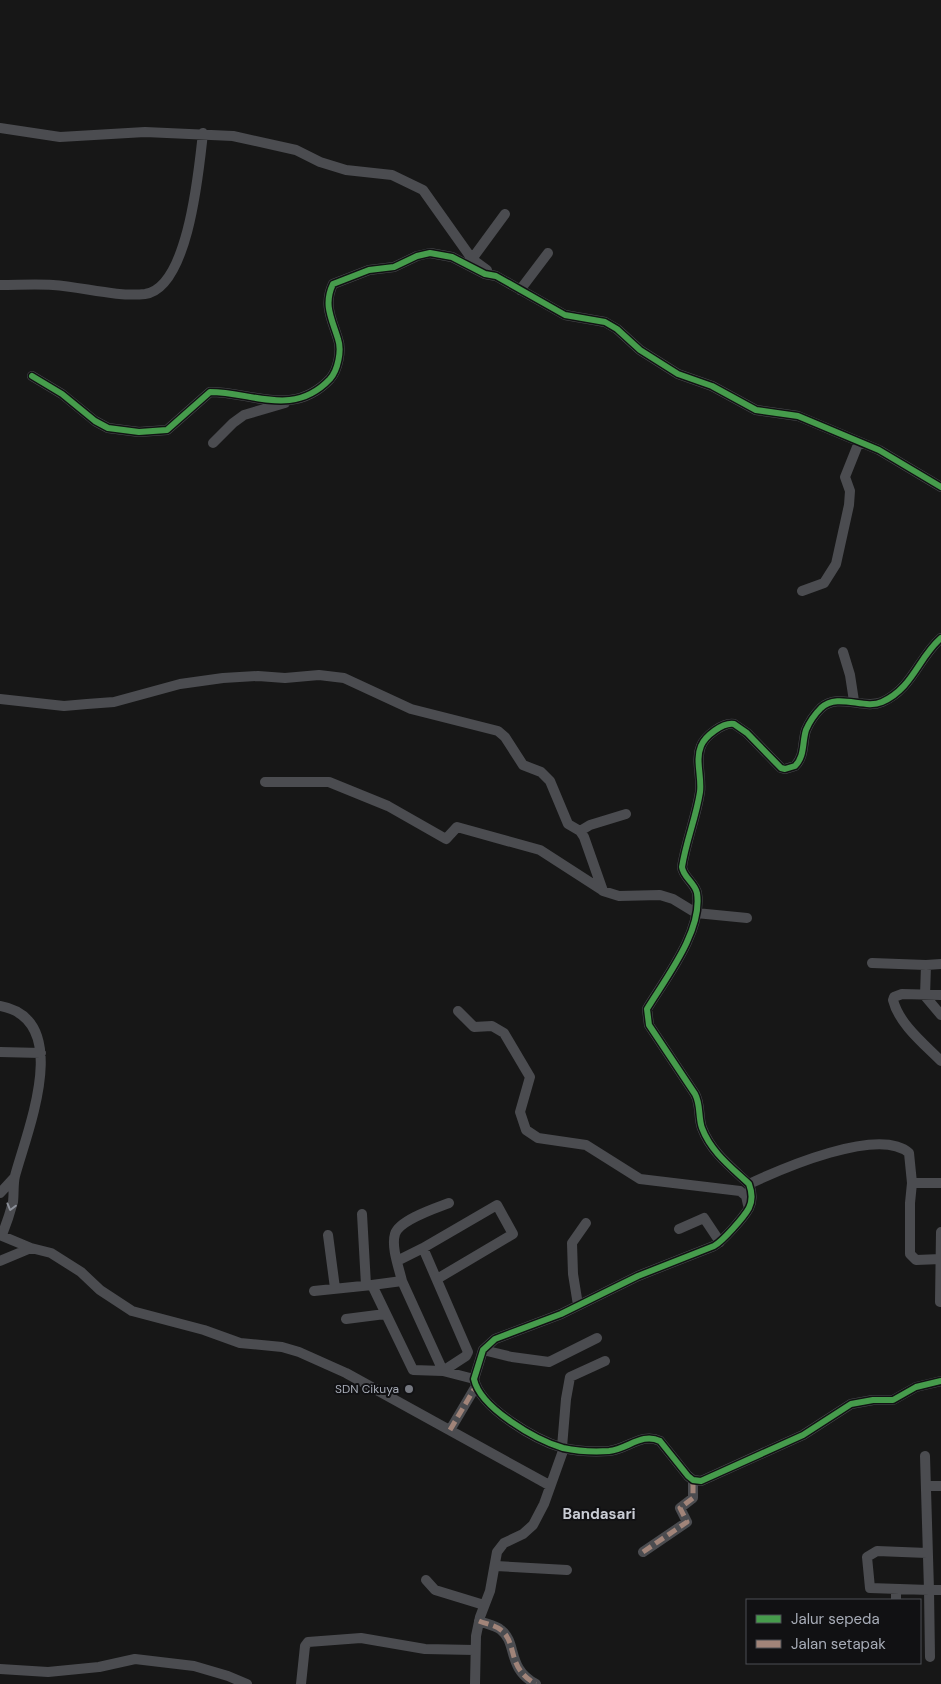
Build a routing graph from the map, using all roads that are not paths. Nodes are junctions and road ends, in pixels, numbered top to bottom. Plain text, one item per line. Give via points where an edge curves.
1 (0, 128) edge
2 (203, 133) junction
3 (505, 214) dead end
4 (548, 254) dead end
5 (472, 258) junction
6 (496, 276) junction
7 (0, 285) edge
8 (520, 290) junction
9 (32, 376) dead end
10 (293, 400) junction
11 (859, 442) junction
12 (213, 443) dead end
13 (941, 487) edge
14 (802, 591) dead end
15 (941, 638) edge
16 (843, 652) dead end
17 (0, 699) edge
18 (854, 701) junction
19 (265, 782) dead end
20 (626, 814) dead end
21 (580, 832) junction
22 (603, 891) junction
23 (696, 914) junction
24 (747, 918) dead end
25 (872, 963) dead end
26 (941, 964) edge
27 (926, 965) junction
28 (941, 995) edge
29 (925, 996) junction
30 (0, 1006) edge
31 (458, 1011) dead end
32 (941, 1015) edge
33 (0, 1052) edge
34 (41, 1053) junction
35 (941, 1061) edge
36 (14, 1178) junction
37 (912, 1183) junction
38 (941, 1183) edge
39 (749, 1184) junction
40 (0, 1193) edge
41 (449, 1203) dead end
42 (749, 1209) junction
43 (362, 1214) dead end
44 (586, 1224) dead end
45 (679, 1229) dead end
46 (941, 1232) edge
47 (1, 1235) edge
48 (328, 1235) dead end
49 (720, 1242) junction
50 (31, 1248) junction
51 (423, 1248) junction
52 (941, 1260) edge
53 (0, 1261) edge
54 (397, 1261) junction
55 (437, 1278) junction
56 (402, 1281) junction
57 (369, 1285) junction
58 (335, 1288) junction
59 (314, 1291) dead end
60 (940, 1302) edge
61 (578, 1305) junction
62 (385, 1314) junction
63 (346, 1319) dead end
64 (597, 1338) dead end
65 (483, 1350) junction
66 (606, 1361) dead end
67 (444, 1371) junction
68 (941, 1381) edge
69 (475, 1382) junction
70 (450, 1430) junction
71 (563, 1448) junction
72 (925, 1456) dead end
73 (693, 1480) junction
74 (549, 1485) junction
75 (926, 1486) junction
76 (941, 1486) edge
77 (643, 1552) dead end
78 (927, 1553) junction
79 (496, 1566) junction
80 (567, 1570) dead end
81 (426, 1580) dead end
82 (896, 1589) junction
83 (929, 1590) junction
84 (941, 1590) edge
85 (896, 1599) edge
86 (484, 1605) junction
87 (479, 1622) junction
88 (474, 1650) junction
89 (930, 1657) dead end
90 (0, 1669) edge
91 (247, 1684) edge
92 (300, 1684) edge
93 (475, 1684) edge
94 (536, 1684) edge

1 - 2 street via 60,137 145,132
2 - 5 street via 296,150 346,170 384,173 401,178 428,195
2 - 7 street via 194,204 173,272 157,289 146,294 130,294 52,285
3 - 5 street
4 - 8 street
5 - 6 street
6 - 8 street
6 - 10 street via 485,274 452,257 430,253 416,256 394,268 369,270 333,284 327,303 339,343 336,371 322,385
8 - 11 street via 565,315 605,322 661,365 712,386 756,410 798,416
9 - 10 street via 108,428 139,432 167,430 210,392 263,400
10 - 12 street via 244,415
11 - 13 street via 890,454
11 - 14 street via 845,477 850,490 849,505 836,564 824,583
15 - 18 street via 931,647 912,679 894,694 880,703
16 - 18 street
17 - 21 street via 64,706 114,702 180,684 223,678 341,677 411,710 498,731 523,766 541,772 550,781 568,824
18 - 23 street via 832,702 822,707 806,730 799,762 791,768 781,768 748,733 734,724 724,726 704,740 699,755 700,786 696,814 682,867 696,892
19 - 22 street via 329,782 388,806 446,839 457,828 536,849
20 - 21 street via 590,825
21 - 22 street
22 - 23 street via 619,896 660,895 673,899
23 - 24 street
23 - 39 street via 684,947 646,1009 646,1017 648,1025 695,1094 702,1128 711,1147
25 - 27 street
26 - 27 street
27 - 29 street
28 - 29 street
29 - 32 street
29 - 35 street via 898,995 893,1000 914,1035
30 - 34 street via 18,1012 33,1026
31 - 42 street via 474,1027 492,1026 508,1038 530,1077 520,1112 526,1130 538,1138 586,1145 640,1179 740,1191 746,1196
33 - 34 street
34 - 36 street via 27,1142
36 - 40 street
36 -> 47 street via 13,1202
37 - 38 street
37 - 39 street via 909,1152 891,1144 825,1153
37 - 52 street via 910,1254 916,1260
39 - 42 street via 752,1192
41 - 54 street via 409,1221 398,1230 395,1235
42 - 49 street
43 - 57 street
44 - 61 street via 572,1243
45 - 49 street via 706,1218
46 - 52 street
47 - 50 street
48 - 58 street
49 - 61 street
50 - 53 street
50 - 70 street via 51,1253 70,1264 100,1290 132,1311 204,1330 235,1342 298,1352 346,1373
51 - 54 street
51 - 55 street
51 - 55 street via 498,1205 513,1234
52 - 60 street
54 - 56 street
55 - 67 street via 468,1352
56 - 57 street
56 - 67 street
57 - 58 street
57 - 62 street
58 - 59 street
61 - 65 street via 507,1332 490,1341
62 - 63 street
62 - 67 street via 413,1370
64 - 65 street via 549,1362
65 - 69 street
66 - 71 street via 570,1377
67 - 69 street
68 - 73 street via 916,1387 893,1400 851,1404 803,1435 768,1452 701,1481
69 - 70 street
69 - 71 street via 515,1426
70 - 74 street
71 - 73 street via 613,1450 645,1438 654,1438
71 - 74 street
72 - 75 street
73 - 77 street via 693,1498 680,1508 686,1524
74 - 79 street via 533,1525 502,1545
75 - 76 street
75 - 78 street
78 - 82 street via 886,1551 869,1554 870,1588
78 - 83 street
79 - 80 street
79 - 86 street
81 - 86 street via 435,1590
82 - 83 street
82 - 85 street
83 - 84 street
83 - 89 street
86 - 87 street
87 - 88 street
87 - 94 street via 504,1633 521,1675
88 - 92 street via 425,1649 361,1638 308,1642
88 - 93 street
90 - 91 street via 48,1672 99,1668 135,1659 214,1671

